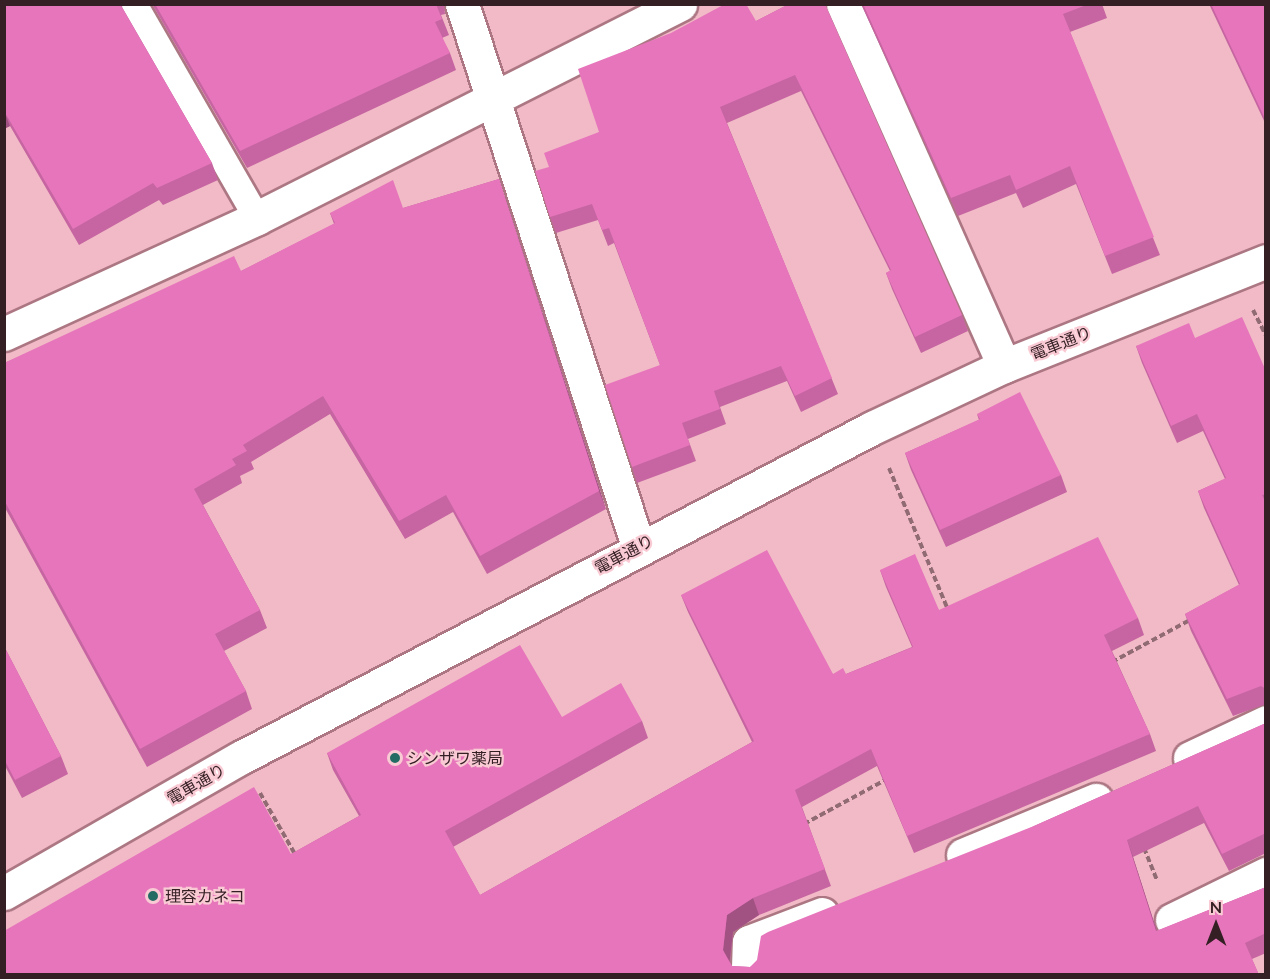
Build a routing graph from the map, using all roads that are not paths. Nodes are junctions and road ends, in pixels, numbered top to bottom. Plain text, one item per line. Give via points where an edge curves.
1 (134, 4) edge
2 (462, 4) edge
3 (680, 4) edge
4 (843, 4) edge
5 (493, 100) junction
6 (257, 218) junction
7 (1266, 261) edge
8 (4, 334) edge
9 (1004, 366) junction
10 (638, 546) junction
11 (1266, 722) edge
12 (1159, 772) edge
13 (1121, 789) edge
14 (934, 867) edge
15 (1266, 874) edge
16 (4, 893) edge
17 (847, 903) edge
18 (1172, 920) dead end
19 (748, 967) edge

1 - 6 lane
2 - 5 street
3 - 5 street
4 - 9 street
5 - 6 street
5 - 10 street
6 - 8 street
7 - 9 street, 電車通り
9 - 10 street, 電車通り
10 - 16 street, 電車通り via 240,758
11 - 12 street
13 - 14 street
15 - 18 street
17 - 19 street via 766,932 749,942

